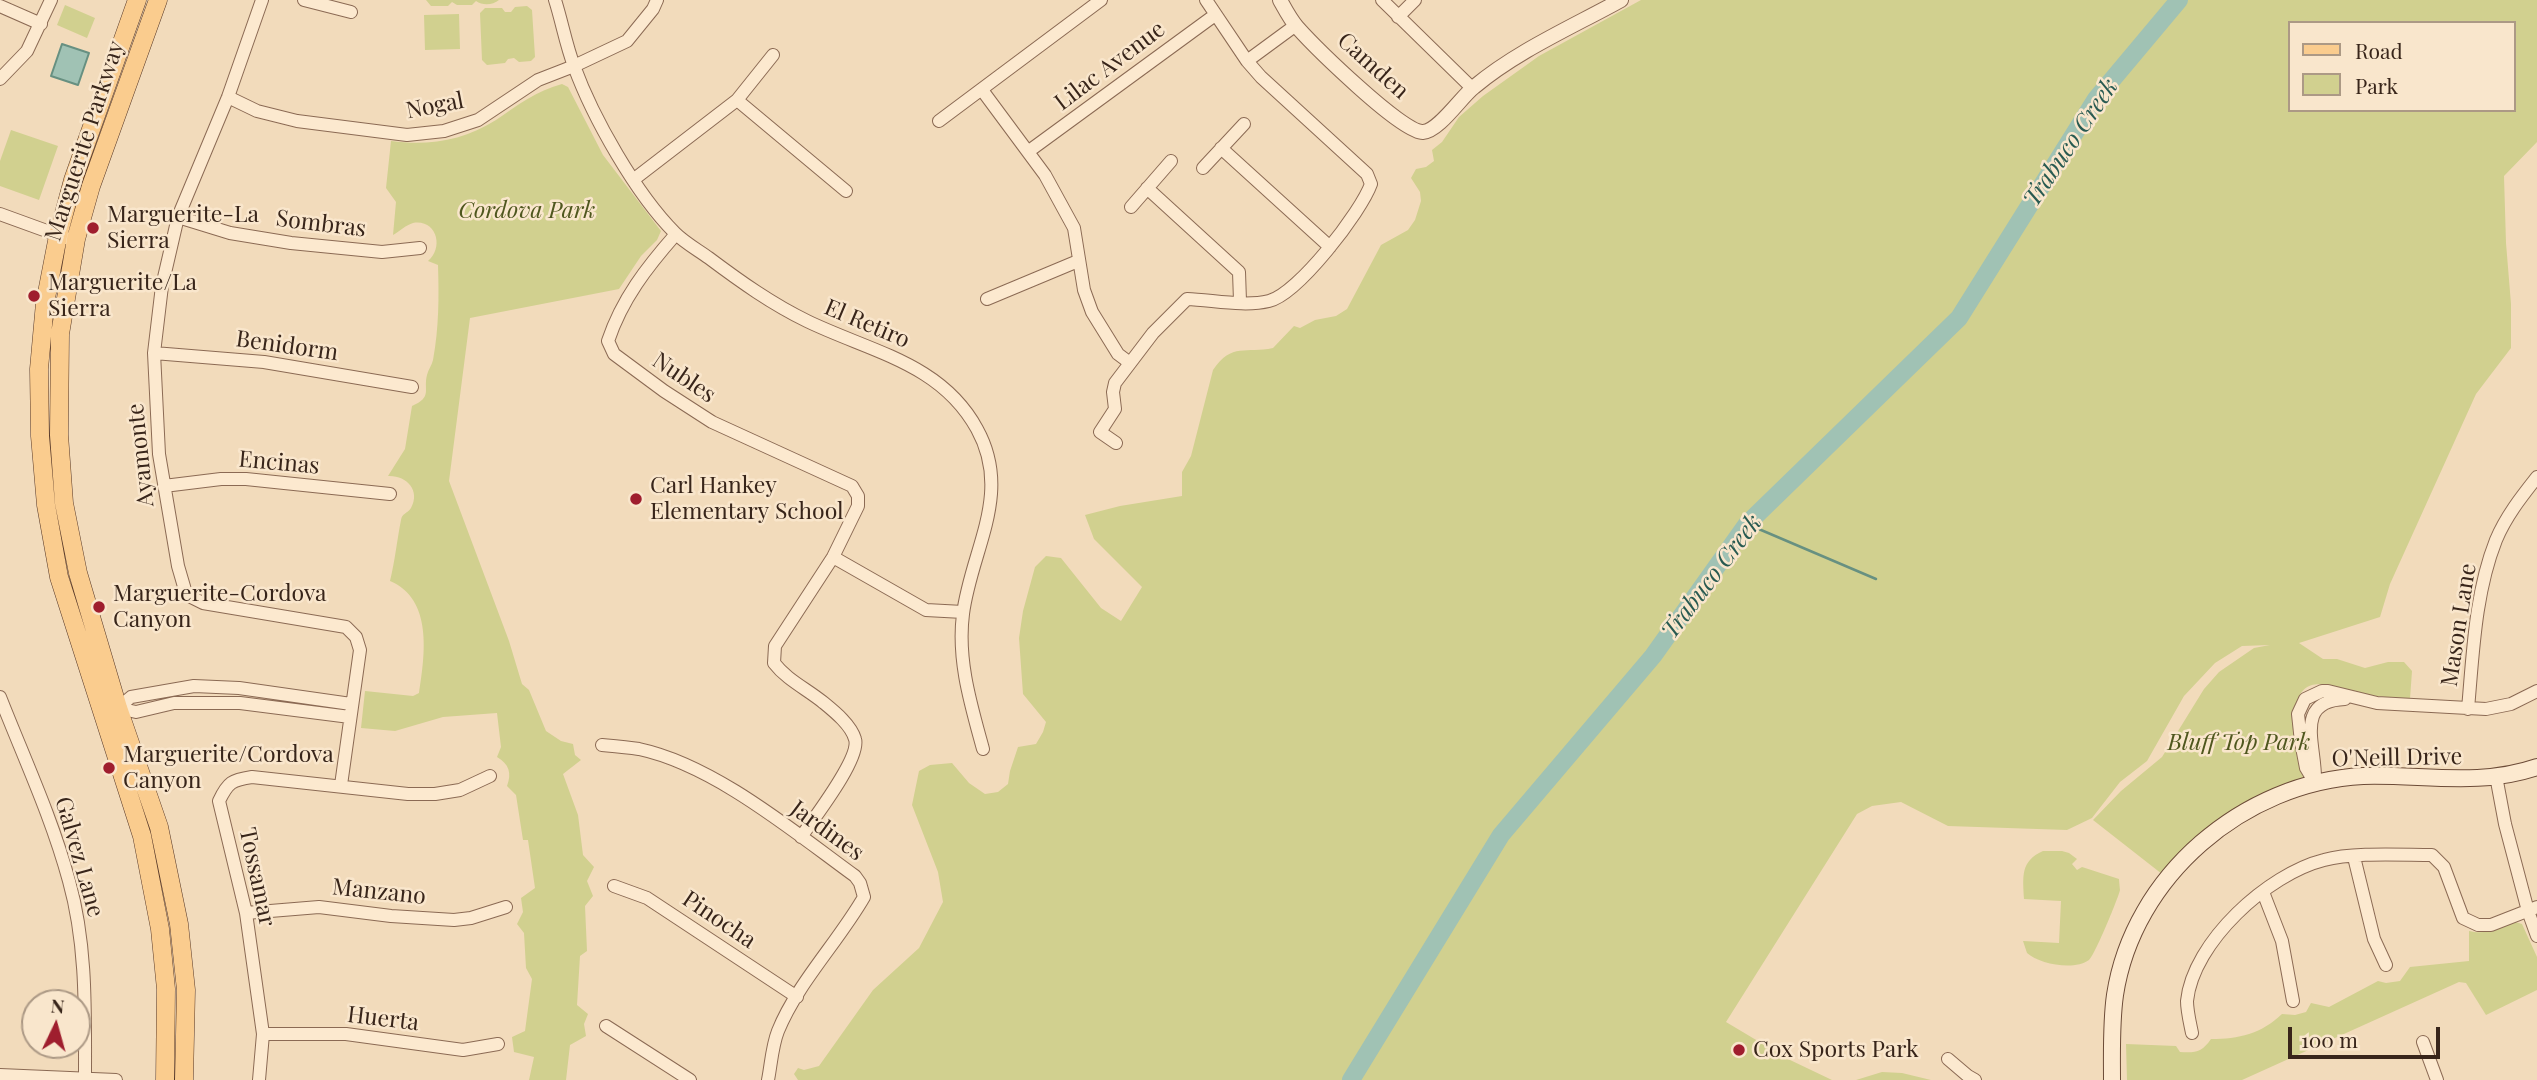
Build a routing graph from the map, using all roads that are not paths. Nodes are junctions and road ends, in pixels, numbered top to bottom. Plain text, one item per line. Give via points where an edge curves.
1 (51, 0) edge
2 (136, 0) edge
3 (158, 0) edge
4 (262, 0) edge
5 (304, 0) edge
6 (555, 0) edge
7 (657, 0) edge
8 (1101, 0) edge
9 (1206, 0) edge
10 (1280, 0) edge
11 (1382, 0) edge
12 (1415, 0) edge
13 (1620, 0) edge
14 (0, 6) edge
15 (351, 12) dead end
16 (1215, 15) junction
17 (1398, 17) junction
18 (41, 23) junction
19 (1296, 25) junction
20 (773, 55) dead end
21 (1247, 61) junction
22 (574, 66) junction
23 (0, 79) edge
24 (1472, 88) junction
25 (982, 90) junction
26 (228, 97) junction
27 (737, 100) junction
28 (939, 121) dead end
29 (1244, 124) dead end
30 (1221, 148) junction
31 (1029, 151) junction
32 (1171, 161) dead end
33 (1203, 168) dead end
34 (633, 180) junction
35 (1147, 188) junction
36 (846, 191) dead end
37 (1131, 207) dead end
38 (0, 214) edge
39 (178, 217) junction
40 (676, 234) junction
41 (67, 238) junction
42 (1330, 247) junction
43 (420, 248) dead end
44 (1079, 261) junction
45 (987, 299) dead end
46 (1240, 301) junction
47 (154, 352) junction
48 (1130, 363) junction
49 (412, 387) dead end
50 (1116, 443) dead end
51 (2537, 477) edge
52 (164, 486) junction
53 (390, 494) dead end
54 (833, 557) junction
55 (963, 612) junction
56 (2537, 691) edge
57 (0, 697) edge
58 (110, 709) junction
59 (2468, 709) junction
60 (350, 710) junction
61 (602, 745) dead end
62 (983, 749) dead end
63 (2537, 767) edge
64 (2537, 775) edge
65 (491, 776) dead end
66 (2498, 780) junction
67 (341, 785) junction
68 (2316, 787) junction
69 (802, 837) junction
70 (2354, 857) junction
71 (614, 886) dead end
72 (2263, 892) junction
73 (506, 907) dead end
74 (2532, 909) edge
75 (246, 914) junction
76 (2537, 936) edge
77 (2386, 965) dead end
78 (797, 997) junction
79 (2293, 1001) dead end
80 (606, 1026) dead end
81 (2192, 1033) dead end
82 (263, 1034) junction
83 (2423, 1042) dead end
84 (498, 1044) dead end
85 (1948, 1059) dead end
86 (0, 1075) edge
87 (85, 1077) junction
88 (116, 1080) edge
89 (165, 1080) edge
90 (184, 1080) edge
91 (259, 1080) edge
92 (690, 1080) edge
93 (768, 1080) edge
94 (1975, 1080) edge
95 (2112, 1080) edge
96 (2121, 1080) edge
97 (2437, 1080) edge

1 - 18 street
2 - 41 main road, Marguerite Parkway via 73,180
3 - 41 main road, Marguerite Parkway via 92,186
4 - 26 street, Ayamonte
5 - 15 street
6 - 22 street, El Retiro
7 - 22 street, Nogal via 627,41
8 - 25 street
9 - 16 street
10 - 19 street, Camden
11 - 17 street
12 - 17 street
13 - 24 street
14 - 18 street
16 - 21 street
16 - 31 street, Lilac Avenue
17 - 24 street
18 - 23 street via 27,51
19 - 21 street
19 - 24 street, Camden via 1366,94 1412,130 1432,129
20 - 27 street
21 - 42 street via 1370,179 1370,188
22 - 26 street, Nogal via 538,80 478,120 444,131 407,135 297,121 257,111
22 - 34 street, El Retiro
25 - 28 street
25 - 31 street
26 - 39 street, Ayamonte
27 - 34 street
27 - 36 street
29 - 30 street
30 - 33 street
30 - 42 street
31 - 44 street via 1074,228
32 - 35 street
34 - 40 street, El Retiro
35 - 37 street
35 - 46 street via 1239,272
38 - 41 street
39 - 43 street, Sombras via 230,233 291,243 382,252
39 - 47 street, Ayamonte via 162,286
40 - 54 street, Nubles via 632,289 614,323 608,341 614,354 712,422 852,486 858,506
40 - 55 street, El Retiro via 770,302 919,370 956,398 985,444 992,492
41 - 58 main road, Marguerite Parkway via 45,303 39,369 46,505 59,577
42 - 46 street via 1275,299
44 - 45 street
44 - 48 street via 1096,319 1118,354
46 - 48 street via 1187,299
47 - 49 street, Benidorm via 264,362
47 - 52 street, Ayamonte
48 - 50 street via 1115,383 1115,408 1101,430
51 - 59 street, Mason Lane via 2514,505 2496,539 2480,594
52 - 53 street, Encinas via 246,479
52 - 60 street, Ayamonte via 178,566 191,597 203,603 346,627 356,636 360,650
54 - 55 street via 926,610
54 - 69 street via 775,646 774,663 783,674 824,703 849,726 856,741 853,759
55 - 62 street, El Retiro via 963,666
56 - 59 street via 2511,704
57 - 87 street, Galvez Lane via 70,883 84,978
58 - 60 street via 131,697 194,686 239,688
58 - 89 main road, Marguerite Parkway via 160,929 166,989
58 - 90 main road, Marguerite Parkway via 159,828 179,924 186,990
59 - 68 street via 2355,698 2323,703 2311,719
60 - 67 street, Ayamonte
61 - 69 street, Jardines via 638,749 702,772
63 - 66 main road, O'Neill Drive
64 - 66 main road, O'Neill Drive
65 - 67 street, Tossamar via 460,790 435,794
66 - 68 main road, O'Neill Drive
66 - 74 street via 2505,824
67 - 75 street, Tossamar via 252,777 227,785 219,801
68 - 95 main road, O'Neill Drive via 2267,800 2243,812 2209,836 2172,872 2149,903 2132,938 2115,994
68 - 96 main road, O'Neill Drive via 2225,834 2185,866 2161,901 2126,987
69 - 78 street, Jardines via 855,876 864,898
70 - 72 street via 2323,860
70 - 74 street via 2432,855 2444,867 2463,918 2478,925 2491,925
70 - 77 street via 2374,939
71 - 78 street, Pinocha via 647,898
72 - 79 street via 2282,941
72 - 81 street via 2219,933 2195,971 2187,1002
73 - 75 street, Manzano via 454,920 319,906
74 - 76 street
75 - 82 street, Tossamar
78 - 93 street, Jardines via 777,1033
80 - 92 street
82 - 84 street, Huerta via 346,1034 463,1050
82 - 91 street, Tossamar
83 - 97 street
85 - 94 street
86 - 87 street
87 - 88 street

